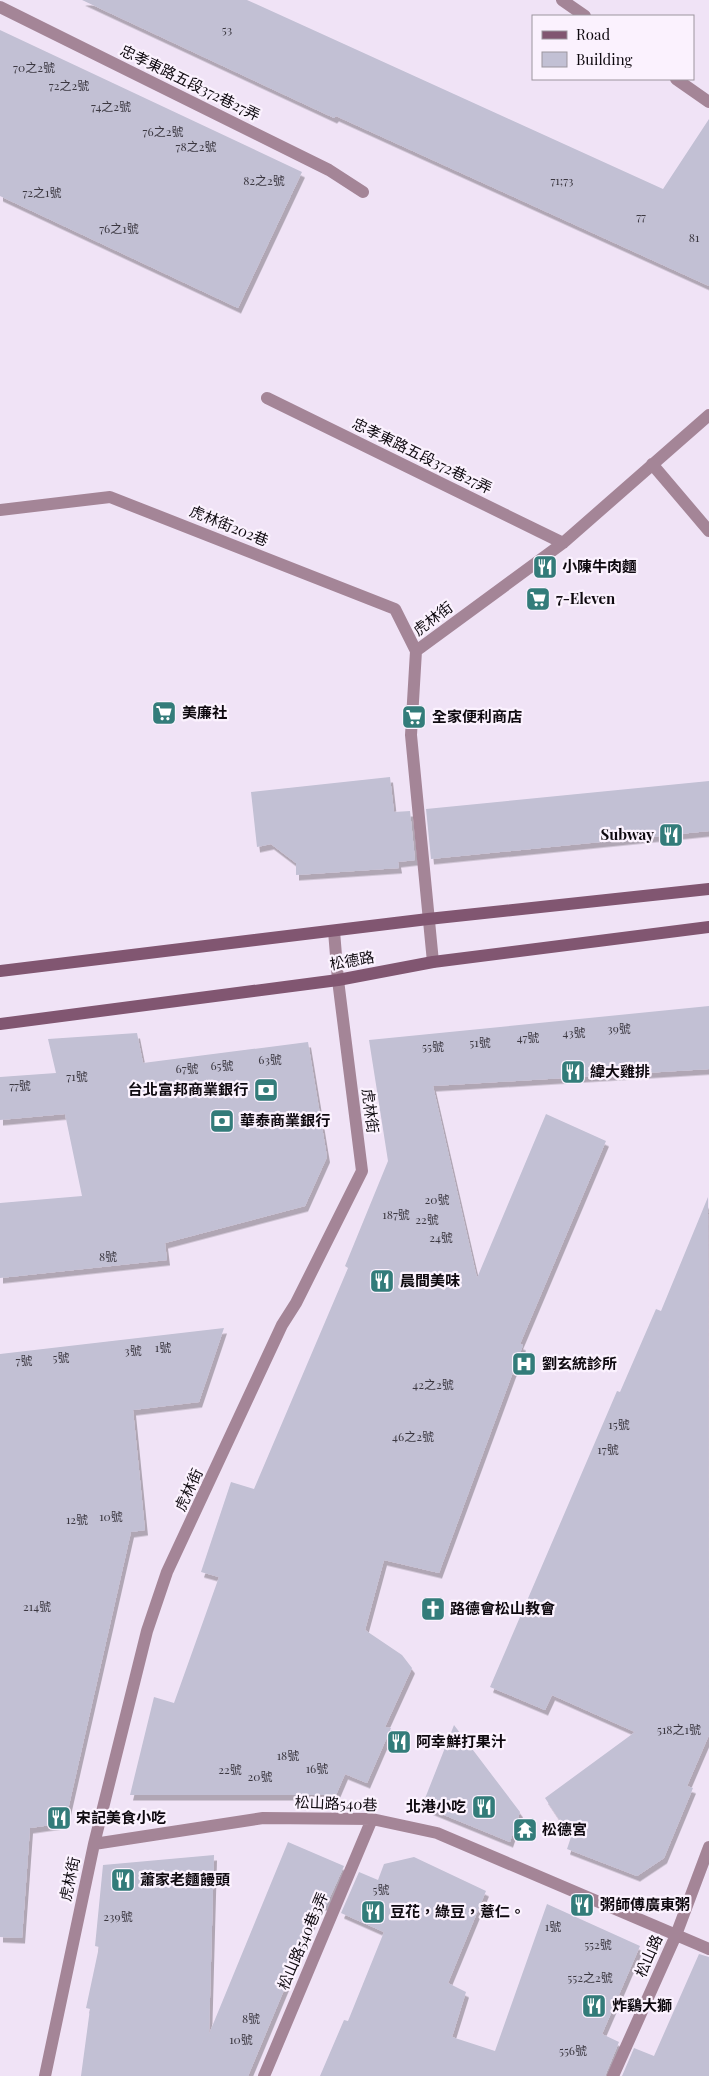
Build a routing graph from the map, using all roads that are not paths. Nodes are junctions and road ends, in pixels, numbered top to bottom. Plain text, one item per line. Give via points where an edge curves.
1 (562, 0) edge
2 (0, 8) edge
3 (584, 15) edge
4 (677, 80) edge
5 (709, 102) edge
6 (364, 192) dead end
7 (266, 398) dead end
8 (709, 414) edge
9 (652, 464) junction
10 (0, 510) edge
11 (709, 531) edge
12 (563, 543) junction
13 (416, 652) junction
14 (709, 889) edge
15 (428, 919) junction
16 (709, 927) edge
17 (334, 932) junction
18 (433, 962) junction
19 (0, 971) edge
20 (338, 980) junction
21 (0, 1024) edge
22 (372, 1819) junction
23 (94, 1844) junction
24 (709, 1847) edge
25 (676, 1936) junction
26 (709, 1949) edge
27 (45, 2076) edge
28 (264, 2076) edge
29 (613, 2076) edge

1 - 3 street
2 - 6 street, 忠孝東路五段372巷27弄 via 329,170
4 - 5 street
7 - 12 street, 忠孝東路五段372巷27弄
8 - 9 street, 虎林街
9 - 11 street
9 - 12 street, 虎林街
10 - 13 street, 虎林街202巷 via 110,497 395,609
12 - 13 street, 虎林街
13 - 15 street, 虎林街 via 411,735
14 - 15 main road, 松德路
15 - 17 main road, 松德路
15 - 18 street, 虎林街
16 - 18 main road, 松德路
17 - 19 main road, 松德路
17 - 20 street, 虎林街
18 - 20 main road, 松德路
20 - 21 main road, 松德路
20 - 23 street, 虎林街 via 362,1171 282,1325 167,1572 147,1631
22 - 23 street, 松山路540巷 via 263,1818
22 - 25 street, 松山路540巷 via 437,1833
22 - 28 street, 松山路540巷3弄
23 - 27 street, 虎林街
24 - 25 street, 松山路
25 - 26 street, 松山路540巷
25 - 29 street, 松山路

